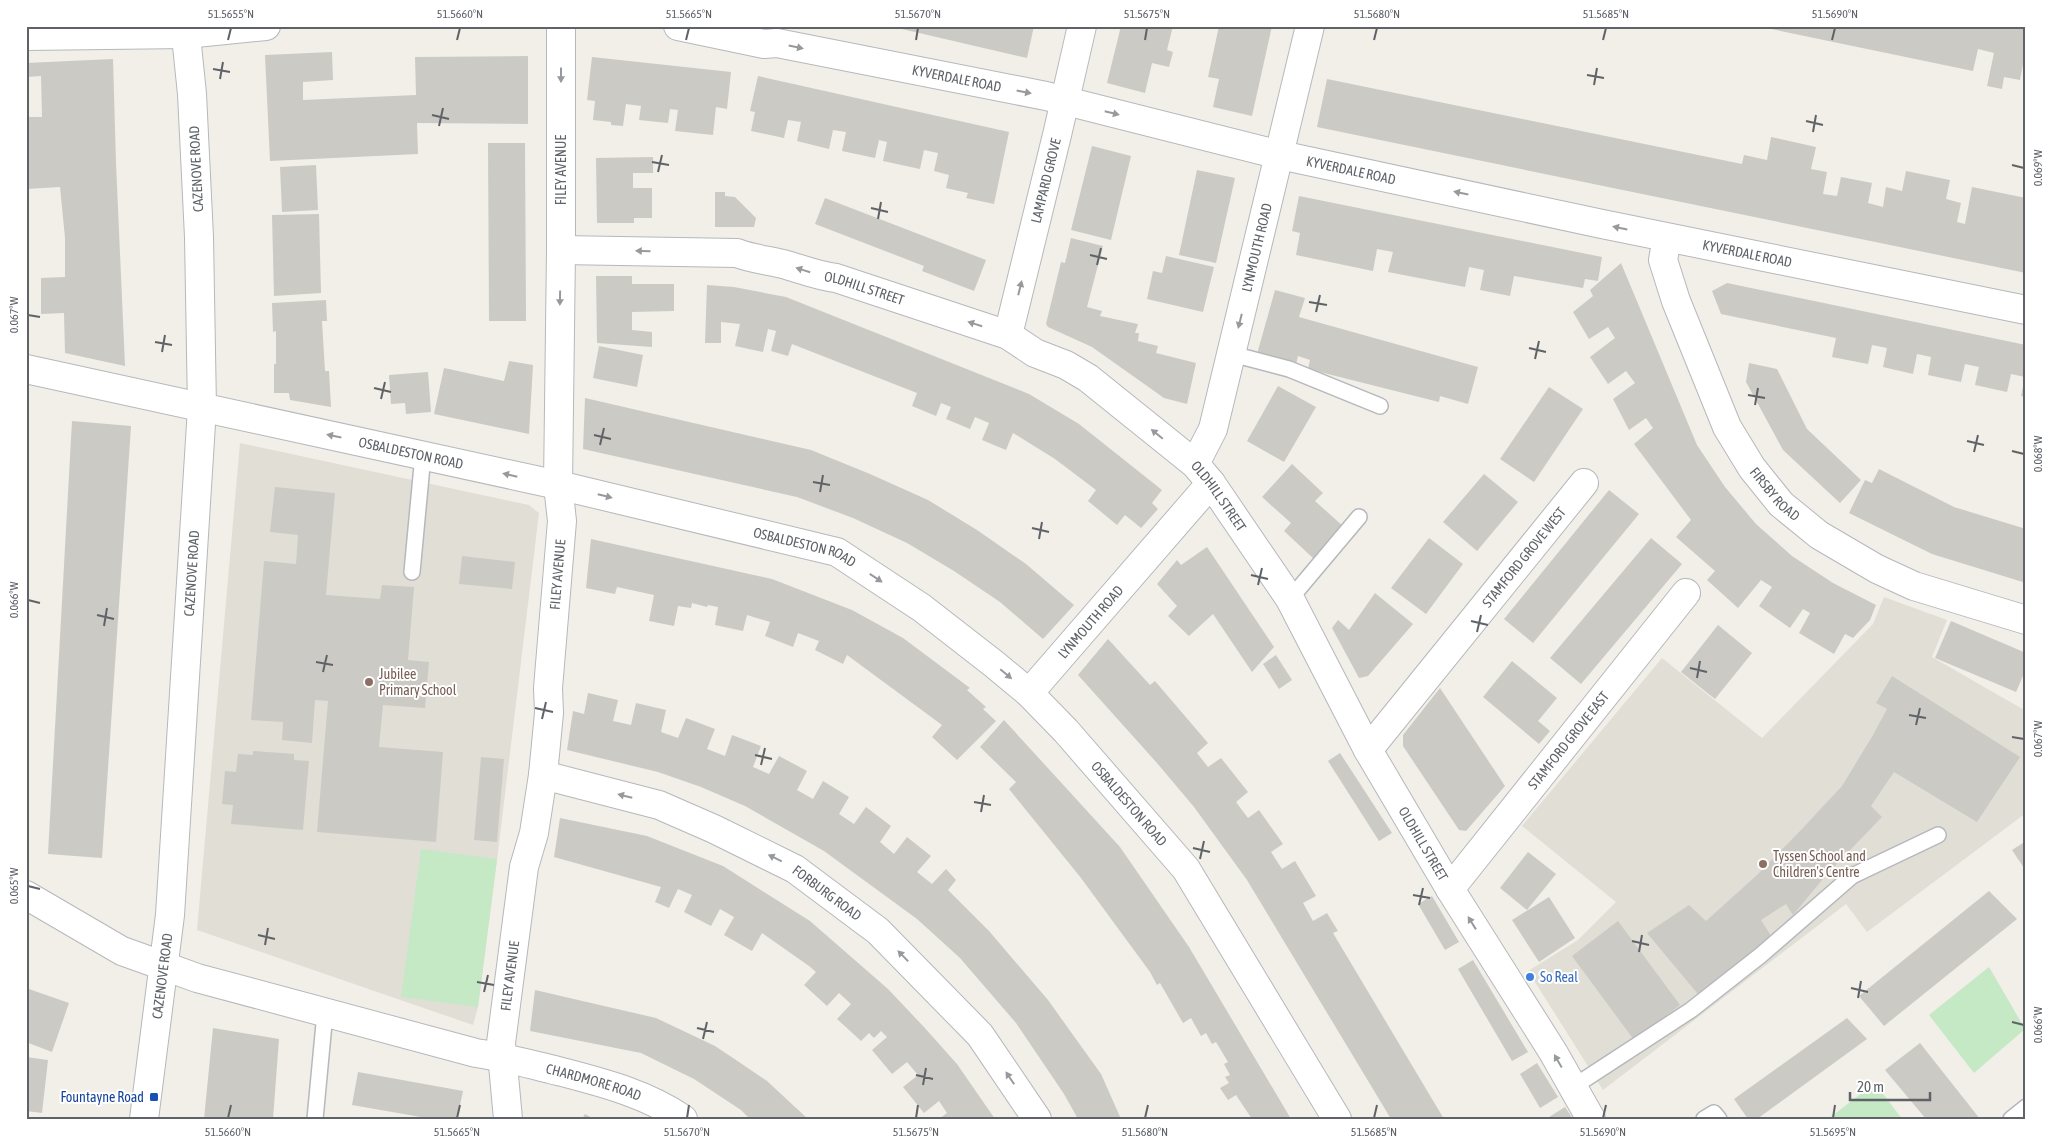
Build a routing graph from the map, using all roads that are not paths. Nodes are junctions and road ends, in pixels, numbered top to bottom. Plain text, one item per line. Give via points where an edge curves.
1 (266, 26) edge
2 (561, 26) edge
3 (678, 26) edge
4 (1082, 26) edge
5 (1310, 26) edge
6 (186, 30) edge
7 (26, 36) edge
8 (1065, 101) junction
9 (1280, 155) junction
10 (1668, 238) junction
11 (561, 250) junction
12 (2026, 310) edge
13 (1008, 335) junction
14 (1232, 354) junction
15 (26, 369) edge
16 (1380, 406) dead end
17 (202, 408) junction
18 (423, 454) junction
19 (1203, 473) junction
20 (1584, 483) dead end
21 (558, 484) junction
22 (1359, 517) dead end
23 (412, 572) dead end
24 (1686, 593) dead end
25 (1290, 599) junction
26 (2026, 620) edge
27 (1029, 693) junction
28 (1368, 750) junction
29 (543, 775) junction
30 (1938, 834) dead end
31 (1450, 888) junction
32 (26, 895) edge
33 (164, 966) junction
34 (325, 1013) junction
35 (502, 1056) junction
36 (1573, 1087) junction
37 (2026, 1107) edge
38 (144, 1119) edge
39 (315, 1119) edge
40 (508, 1119) edge
41 (682, 1119) edge
42 (1037, 1119) edge
43 (1337, 1119) edge
44 (1591, 1119) edge
45 (1704, 1119) edge
46 (1719, 1119) edge
47 (2011, 1119) edge

1 - 6 street
2 -> 11 street, FILEY AVENUE
3 -> 8 street, KYVERDALE ROAD
4 - 8 street, LAMPARD GROVE
5 - 9 street, LYNMOUTH ROAD
6 - 7 street
6 - 17 street, CAZENOVE ROAD via 200,237
8 -> 9 street, KYVERDALE ROAD
13 -> 8 street, LAMPARD GROVE
10 -> 9 street, KYVERDALE ROAD
9 -> 14 street, LYNMOUTH ROAD
10 - 12 street, KYVERDALE ROAD
10 - 26 street, FIRSBY ROAD via 1663,260 1670,285 1727,427 1752,468 1781,504 1819,535 1914,586
13 -> 11 street, OLDHILL STREET via 836,278 737,253
11 -> 21 street, FILEY AVENUE
19 -> 13 street, OLDHILL STREET via 1088,378 1035,353
14 - 16 lane via 1289,370
14 - 19 street, LYNMOUTH ROAD
15 - 17 street, OSBALDESTON ROAD
18 -> 17 street, OSBALDESTON ROAD
17 - 33 street, CAZENOVE ROAD
21 -> 18 street, OSBALDESTON ROAD
18 - 23 lane
19 - 25 street, OLDHILL STREET
19 - 27 street, LYNMOUTH ROAD
20 - 28 street, STAMFORD GROVE WEST
21 -> 27 street, OSBALDESTON ROAD via 837,552 922,608
21 - 29 street, FILEY AVENUE via 562,521
22 - 25 lane
24 - 31 street, STAMFORD GROVE EAST
25 - 28 street, OLDHILL STREET
27 - 43 street, OSBALDESTON ROAD via 1186,870
28 - 31 street, OLDHILL STREET
29 - 35 street, FILEY AVENUE via 534,833 524,867
42 -> 29 street, FORBURG ROAD via 980,1035 878,931 795,869 659,805
30 - 36 lane via 1852,876 1761,956 1691,1010
36 -> 31 street, OLDHILL STREET
32 - 33 street via 122,951
33 - 34 street
33 - 38 street, CAZENOVE ROAD
34 - 35 street via 476,1053
34 - 39 lane
35 - 40 street, FILEY AVENUE
35 - 41 street, CHARDMORE ROAD via 614,1086 665,1106
36 - 44 street, OLDHILL STREET
37 - 47 lane
45 - 46 lane via 1714,1112

